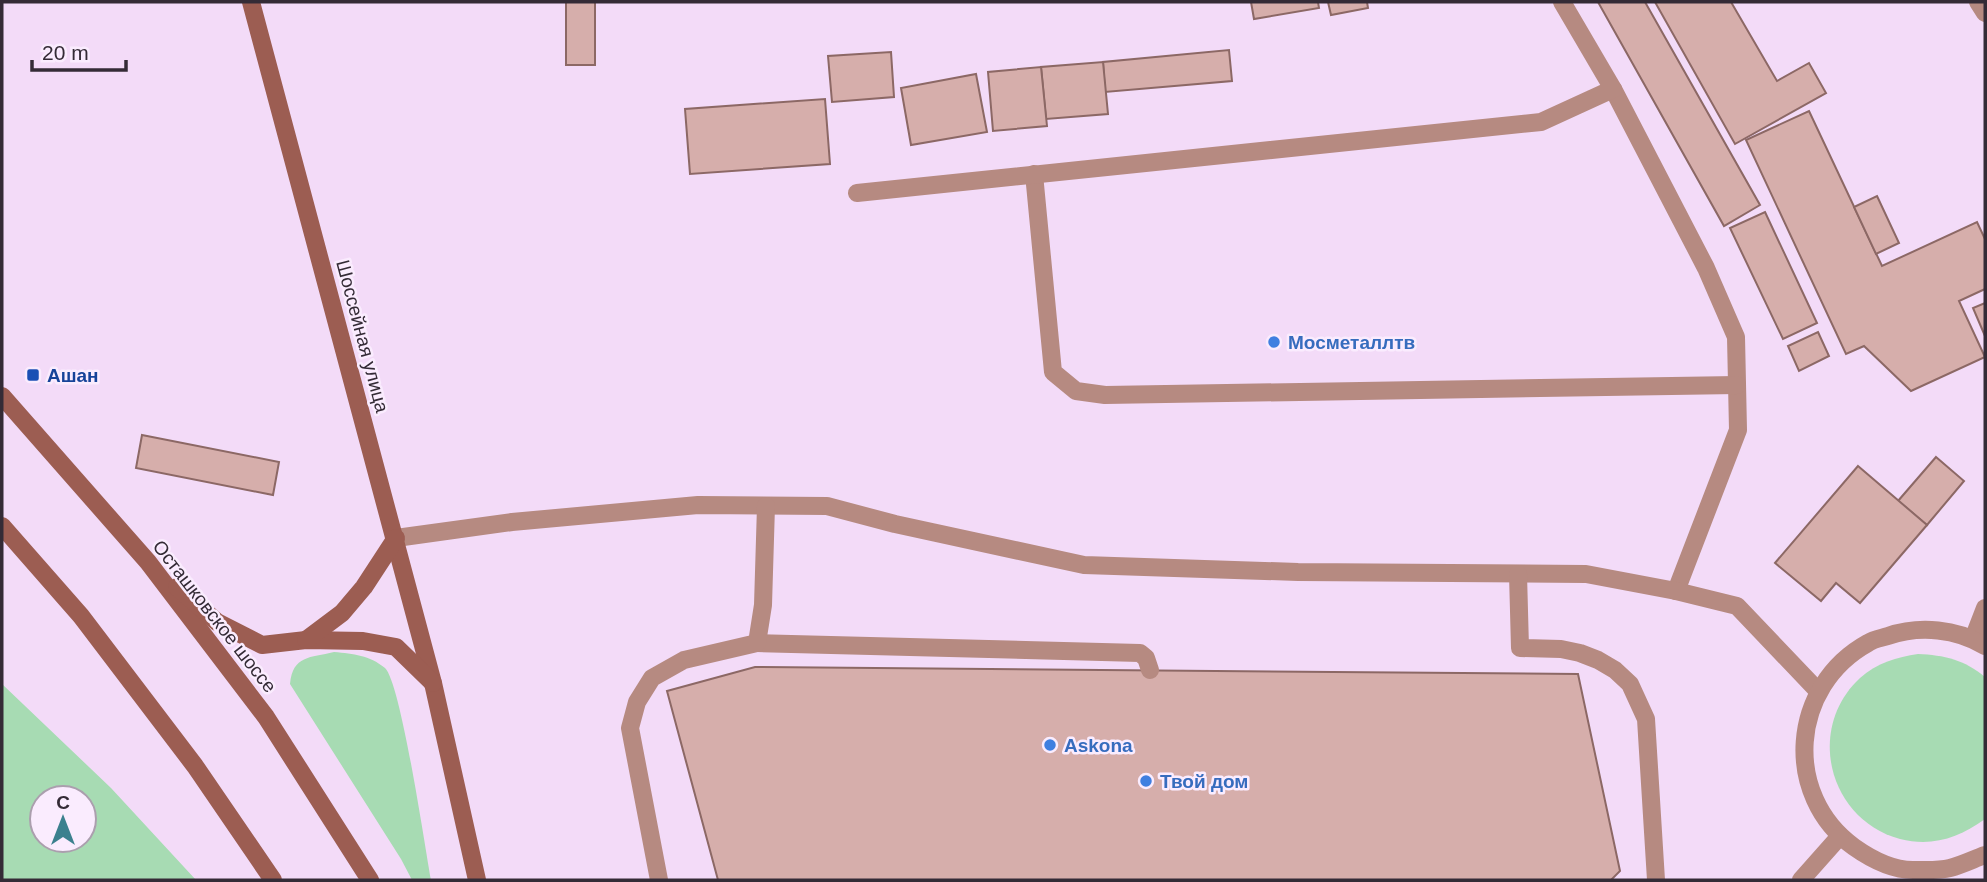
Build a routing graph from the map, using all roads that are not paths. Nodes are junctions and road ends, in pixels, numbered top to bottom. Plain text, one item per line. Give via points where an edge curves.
1 (251, 2) edge
2 (1562, 2) edge
3 (1978, 2) edge
4 (1985, 13) edge
5 (1613, 89) junction
6 (1034, 174) junction
7 (856, 193) dead end
8 (1737, 385) junction
9 (2, 396) edge
10 (766, 506) junction
11 (2, 526) edge
12 (396, 538) junction
13 (148, 562) junction
14 (1518, 574) junction
15 (1676, 591) junction
16 (1985, 608) edge
17 (306, 640) junction
18 (757, 643) junction
19 (1979, 643) edge
20 (1150, 670) dead end
21 (433, 682) junction
22 (1818, 691) junction
23 (1840, 836) junction
24 (1985, 855) edge
25 (273, 880) edge
26 (370, 880) edge
27 (477, 880) edge
28 (659, 880) edge
29 (1656, 880) edge
30 (1801, 880) edge

1 - 12 street, Шоссейная улица
2 - 5 lane
3 - 4 lane
5 - 6 lane via 1541,122
5 - 8 lane via 1706,268 1736,337
6 - 7 lane
6 - 8 lane via 1053,372 1076,391 1105,395
8 - 15 lane via 1738,430
9 - 13 street, Осташковское шоссе
10 - 12 lane via 685,506
10 - 14 lane via 827,506 1084,565
10 - 18 lane
11 - 25 street via 81,616 195,766
12 - 17 street via 342,612
12 - 21 street, Шоссейная улица
13 - 17 street via 217,622 262,645
13 - 26 street, Осташковское шоссе via 266,717
14 - 15 lane via 1586,574
14 - 29 lane via 1520,648 1561,649 1598,660 1630,684 1646,719
15 - 22 lane via 1737,606
16 - 19 lane
17 - 21 street via 396,647
18 - 20 lane via 1140,653
18 - 28 lane via 684,660 652,678 637,702 630,728
19 - 22 lane via 1938,629 1902,631 1859,649 1840,663
21 - 27 street, Шоссейная улица
22 - 23 lane via 1805,728 1804,768 1816,805
23 - 24 lane via 1872,859 1910,870 1949,868
23 - 30 lane

